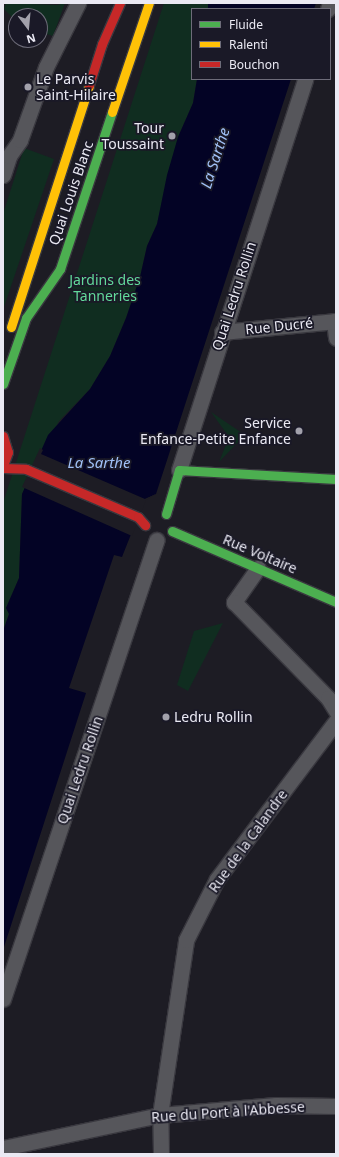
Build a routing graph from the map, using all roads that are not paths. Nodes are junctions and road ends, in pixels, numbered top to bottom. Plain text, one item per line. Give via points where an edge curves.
1 (78, 3) edge
2 (120, 3) edge
3 (149, 3) edge
4 (305, 80) edge
5 (3, 175) edge
6 (335, 321) edge
7 (222, 332) junction
8 (8, 338) dead end
9 (336, 338) edge
10 (3, 384) edge
11 (3, 436) edge
12 (8, 450) junction
13 (16, 464) junction
14 (3, 467) edge
15 (180, 470) junction
16 (336, 479) edge
17 (152, 514) junction
18 (166, 514) junction
19 (138, 517) junction
20 (145, 525) junction
21 (172, 531) junction
22 (151, 537) junction
23 (258, 568) junction
24 (336, 602) edge
25 (336, 710) edge
26 (336, 721) edge
27 (3, 1000) edge
28 (336, 1106) edge
29 (160, 1115) junction
30 (3, 1148) edge
31 (161, 1154) edge

1 - 5 street via 46,67 20,140 9,156
2 - 8 main road, Quai Louis Blanc via 102,44
3 - 10 main road, Quai Louis Blanc via 60,269 26,318
4 - 7 street, Quai Ledru Rollin
6 - 7 street, Rue Ducré
6 - 9 street
7 - 15 street, Quai Ledru Rollin
11 - 12 main road
12 - 13 main road
12 - 14 main road
13 - 14 main road
13 - 19 main road
15 - 16 main road
15 - 18 main road, Quai Ledru Rollin
17 - 18 main road
17 - 19 main road
17 - 20 main road
18 - 21 main road via 173,522
19 - 20 main road
20 - 22 main road
21 - 22 main road via 166,538
21 - 23 main road, Rue Voltaire
22 - 27 street, Quai Ledru Rollin
23 - 24 main road, Rue Voltaire
23 - 25 street via 234,602 328,698
26 - 29 street, Rue de la Calandre via 217,880 186,940
28 - 29 street, Rue du Port à l'Abbesse via 276,1105
29 - 30 street, Rue du Port à l'Abbesse
29 - 31 street, Rue de la Calandre

